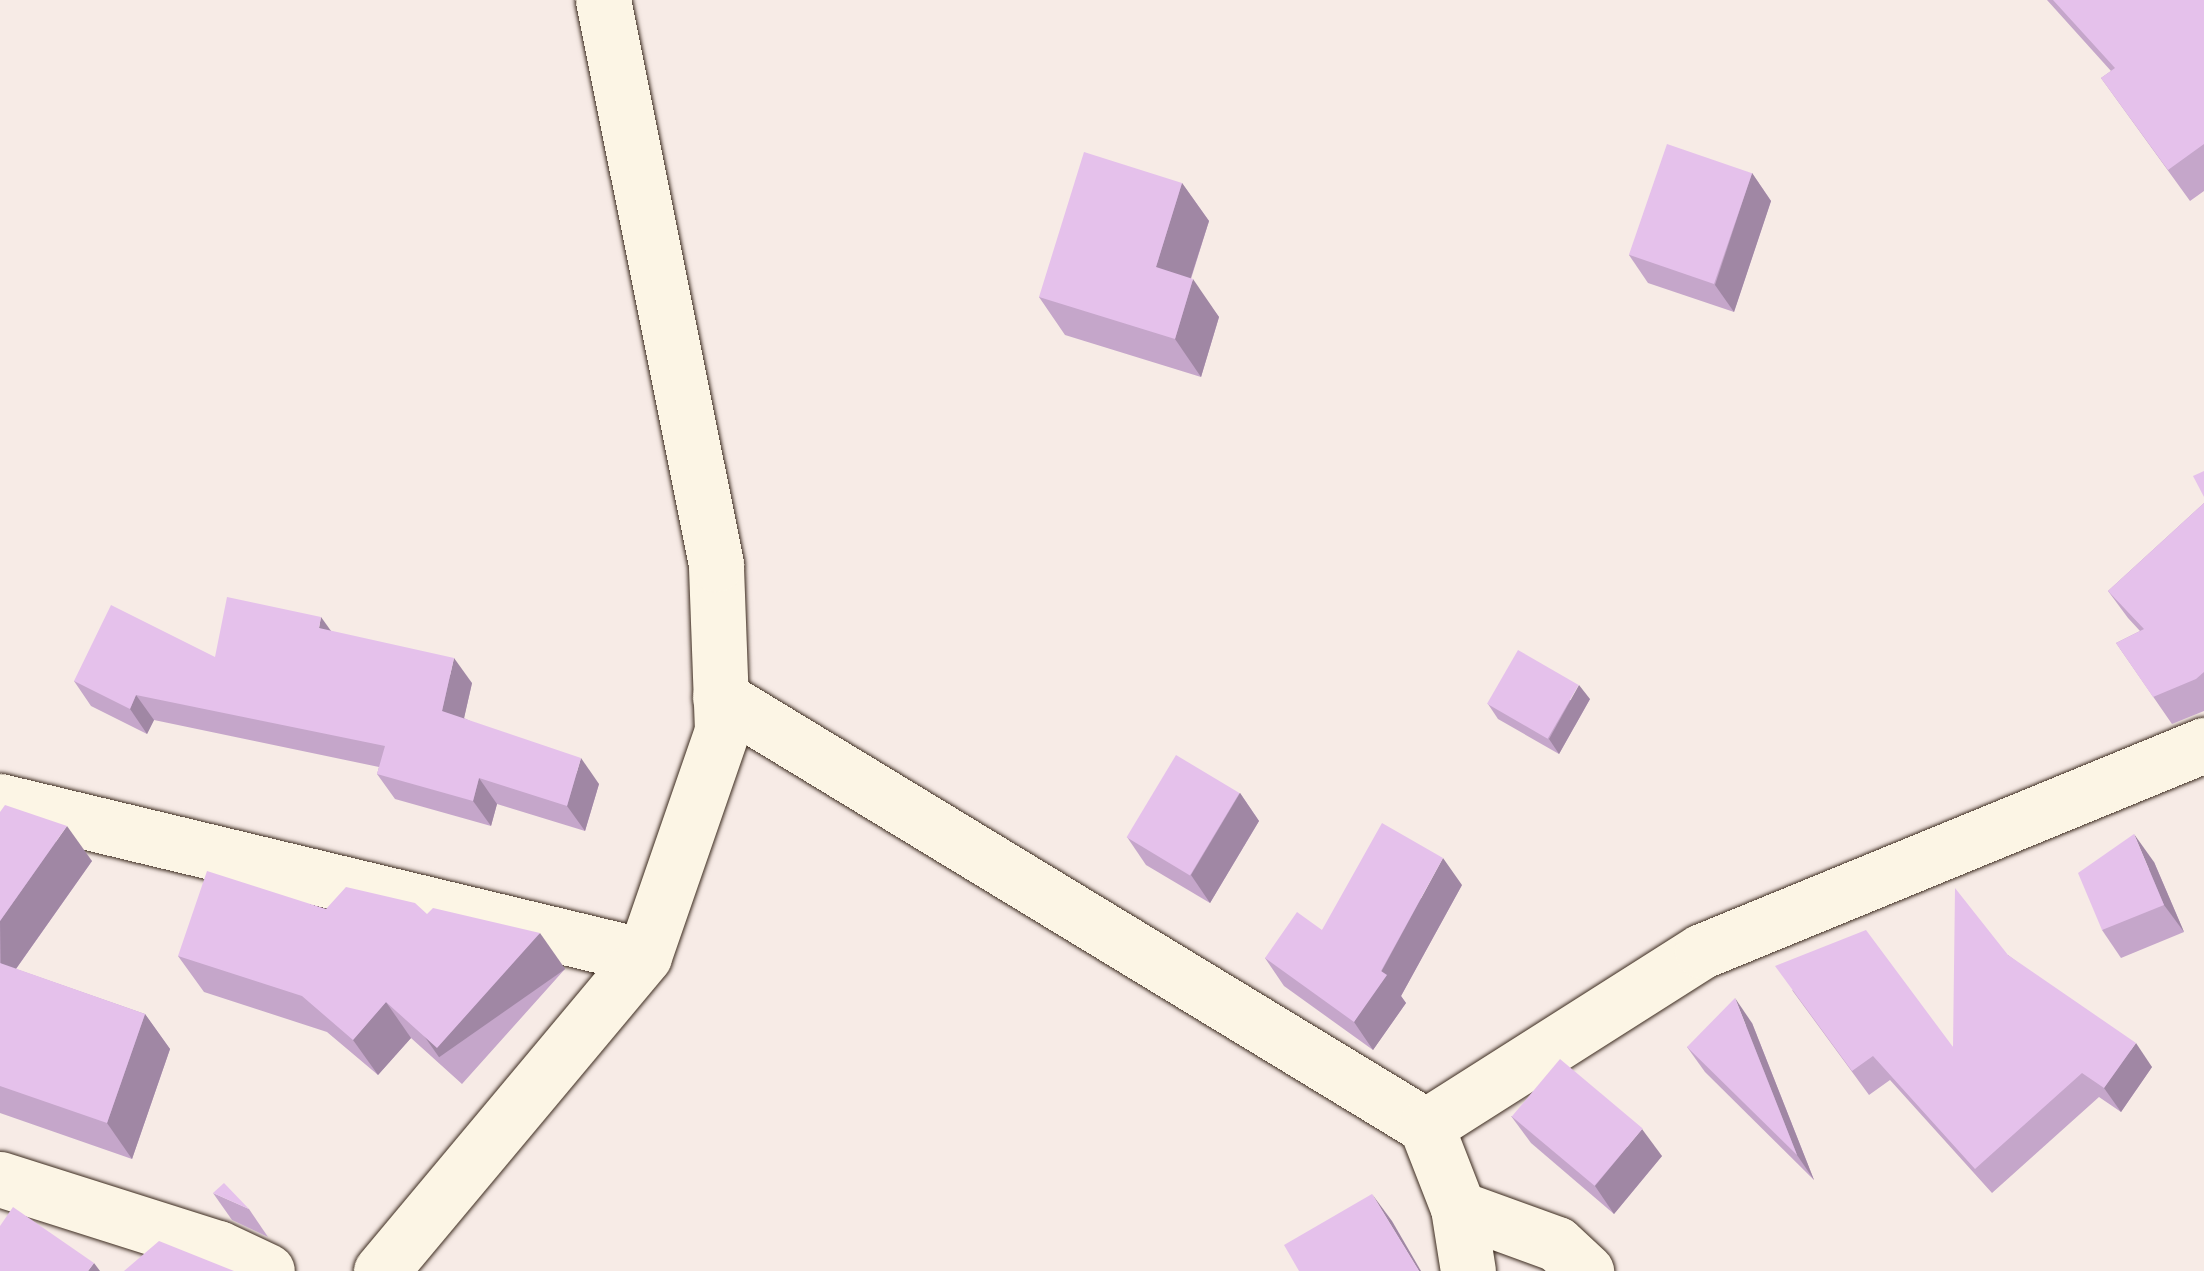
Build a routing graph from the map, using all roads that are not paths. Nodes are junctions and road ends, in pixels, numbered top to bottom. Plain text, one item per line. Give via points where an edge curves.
1 (603, 0) edge
2 (720, 697) junction
3 (2204, 745) edge
4 (0, 801) edge
5 (644, 956) junction
6 (1426, 1126) junction
7 (0, 1179) edge
8 (1458, 1208) junction
9 (266, 1271) edge
10 (381, 1271) edge
11 (1468, 1271) edge
12 (1586, 1271) edge

1 - 2 street via 716,564
2 - 5 street via 722,731
2 - 6 street
3 - 6 street via 1702,951
4 - 5 street
5 - 10 street
6 - 8 street
7 - 9 street via 218,1248
8 - 11 street
8 - 12 street via 1558,1244

